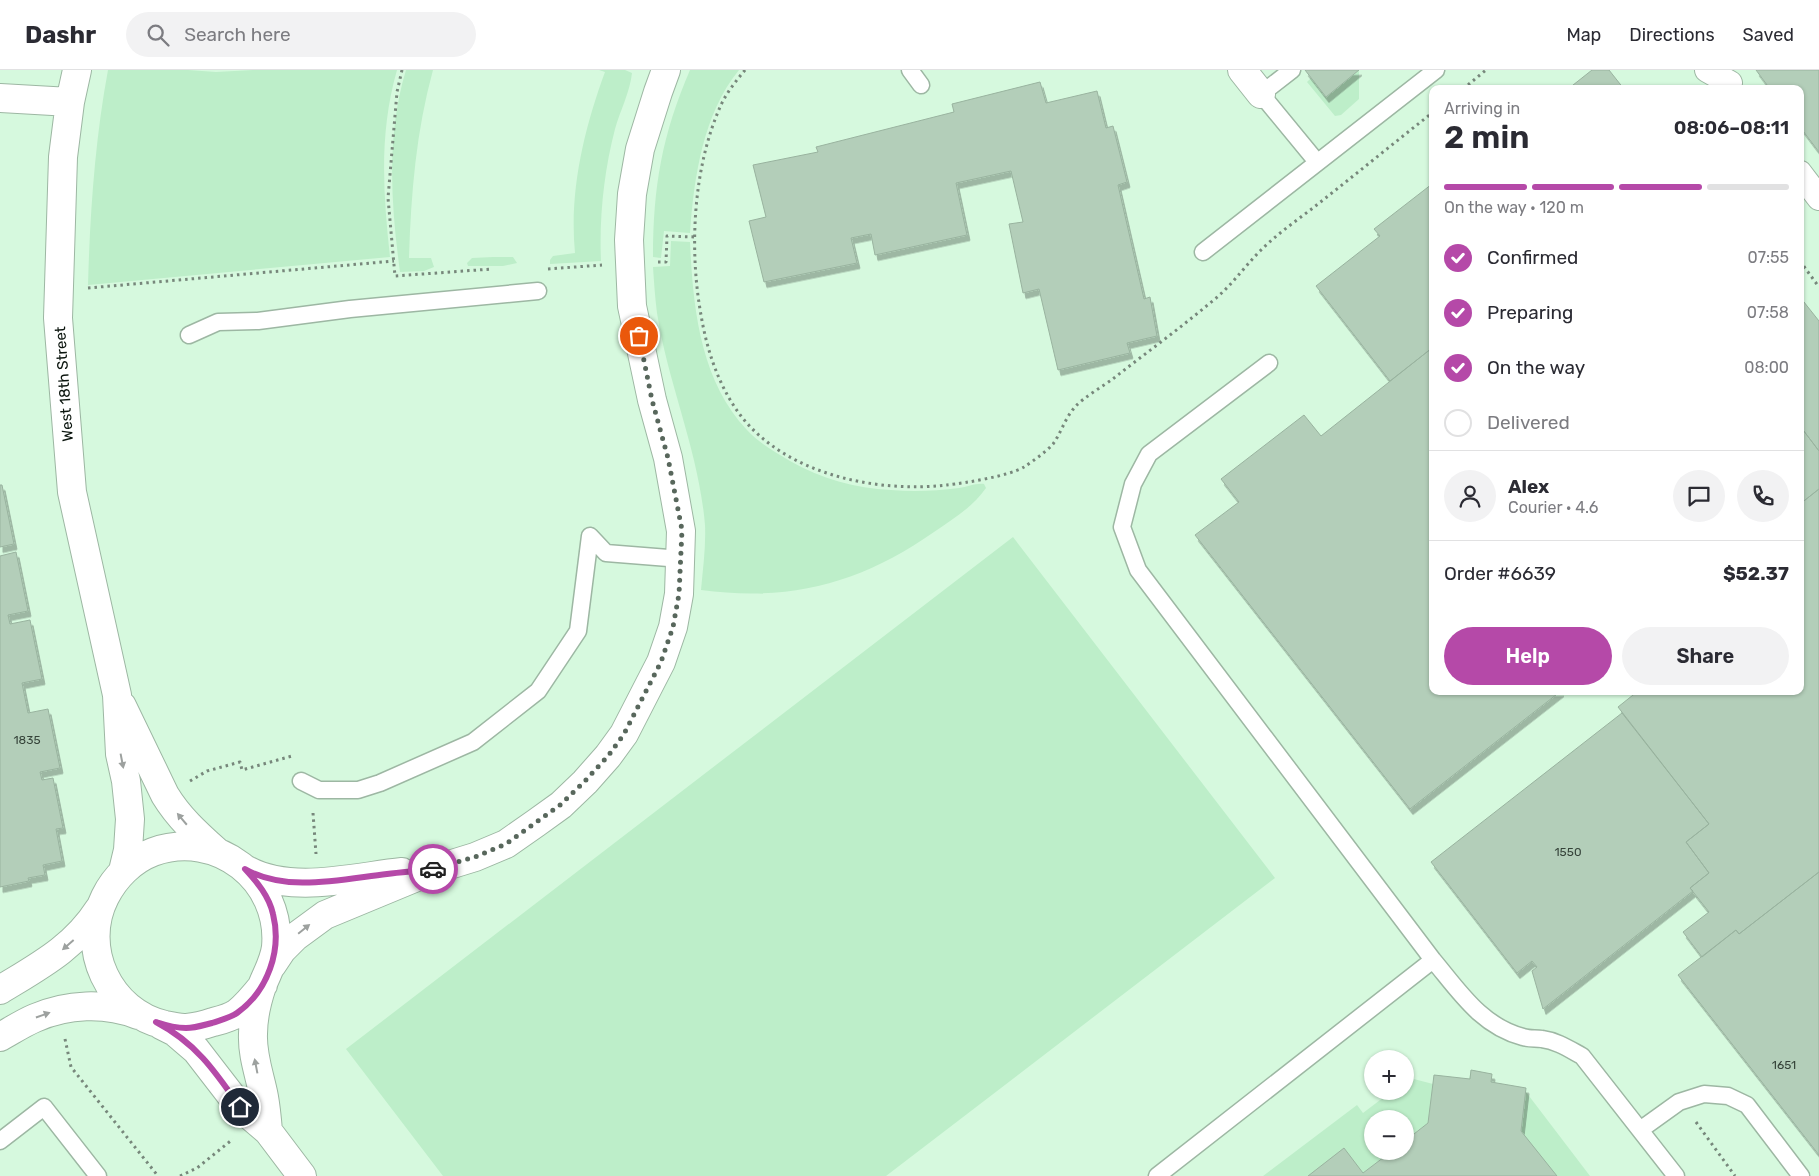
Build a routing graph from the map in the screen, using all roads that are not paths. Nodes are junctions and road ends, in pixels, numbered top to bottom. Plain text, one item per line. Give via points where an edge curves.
1 (77, 70) edge
2 (666, 70) edge
3 (910, 70) edge
4 (1242, 70) edge
5 (1292, 70) edge
6 (1436, 70) edge
7 (1707, 70) edge
8 (1728, 80) edge
9 (921, 85) dead end
10 (1261, 94) junction
11 (0, 98) edge
12 (70, 102) junction
13 (1317, 162) junction
14 (1804, 178) edge
15 (1819, 198) edge
16 (1203, 252) dead end
17 (538, 291) dead end
18 (190, 334) dead end
19 (1269, 363) dead end
20 (680, 559) junction
21 (117, 695) junction
22 (301, 780) dead end
23 (218, 852) junction
24 (245, 869) junction
25 (436, 869) junction
26 (123, 871) junction
27 (100, 908) junction
28 (1433, 960) junction
29 (267, 975) junction
30 (0, 990) edge
31 (148, 1019) junction
32 (0, 1037) edge
33 (1640, 1130) junction
34 (268, 1131) junction
35 (0, 1140) edge
36 (98, 1176) edge
37 (302, 1176) edge
38 (1156, 1176) edge
39 (1676, 1176) edge
40 (1801, 1176) edge

1 - 12 street, West 18th Street
2 - 20 street via 640,149 628,240 632,306 682,530
3 - 9 lane
4 - 10 street
5 - 10 lane
6 - 13 lane
7 - 8 street
10 - 13 lane
11 - 12 street
12 - 21 street, West 18th Street via 62,157 58,318 72,492
13 - 16 lane
14 - 15 street
17 - 18 lane via 350,308 258,321 218,322
19 - 28 lane via 1149,454 1133,484 1122,527 1138,570
20 - 22 lane via 606,553 590,536 578,631 538,691 473,742 380,783 358,790 320,790
20 - 25 street via 679,594 673,627 661,662 624,734 608,756 560,805 506,844
23 -> 21 street, West 18th Street via 187,825 169,802
21 -> 26 street, West 18th Street via 120,754 130,819
23 - 24 street
23 - 26 street via 184,846 168,848 152,853
24 - 25 street via 270,878 302,882 347,881
24 - 29 street via 267,896 273,913 276,948
29 -> 25 street via 282,950 306,927 326,915
26 - 27 street via 109,888
27 -> 30 street via 66,948
27 - 31 street via 96,953 107,983 127,1006
28 - 33 lane via 1476,1012 1502,1029 1524,1038 1561,1044 1582,1056
28 - 38 lane
29 - 31 street via 248,1003 224,1019 185,1028
34 -> 29 street via 253,1041 253,1024
32 -> 31 street via 34,1018 61,1009 92,1006 123,1009
31 - 34 street via 175,1032 196,1050 240,1107
33 - 39 lane
33 - 40 lane via 1679,1102 1704,1094 1728,1096 1747,1106
34 - 37 street
35 - 36 lane via 44,1106

